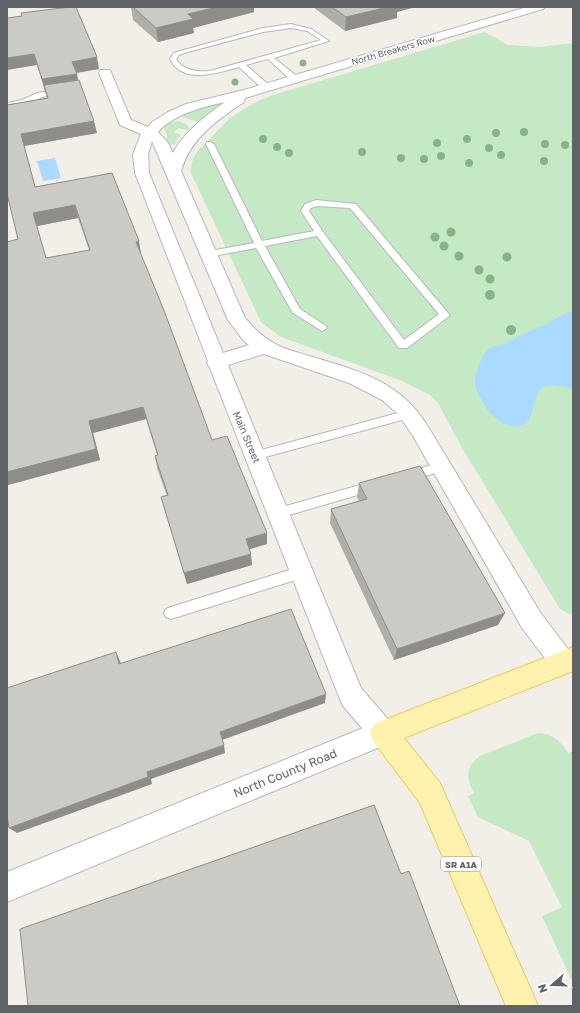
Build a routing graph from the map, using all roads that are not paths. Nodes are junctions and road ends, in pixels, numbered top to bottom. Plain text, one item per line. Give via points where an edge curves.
1 (539, 7) edge
2 (269, 57) junction
3 (242, 65) junction
4 (105, 73) dead end
5 (295, 79) junction
6 (267, 88) junction
7 (67, 91) edge
8 (246, 94) junction
9 (7, 104) edge
10 (166, 119) junction
11 (198, 131) junction
12 (149, 132) junction
13 (210, 144) dead end
14 (173, 172) junction
15 (319, 233) junction
16 (259, 244) junction
17 (208, 254) junction
18 (176, 261) junction
19 (322, 328) dead end
20 (265, 347) junction
21 (216, 363) junction
22 (409, 414) junction
23 (254, 456) junction
24 (442, 467) junction
25 (401, 478) edge
26 (386, 483) edge
27 (279, 513) junction
28 (302, 572) junction
29 (171, 613) dead end
30 (570, 665) edge
31 (383, 733) junction
32 (7, 887) edge
33 (522, 1006) edge

1 - 5 street, North Breakers Row
2 - 3 lane
2 - 3 lane via 326,41 304,28 278,27 174,56 175,63 186,71 198,73 216,72
2 - 5 lane
3 - 6 lane
4 - 12 street via 125,122
5 - 6 street, North Breakers Row
6 - 8 street, North Breakers Row
7 - 9 lane
8 - 10 street, North Breakers Row via 201,104
8 - 11 street, North Breakers Row via 219,112
10 - 11 street via 183,120 194,125
10 - 12 street, North Breakers Row
11 - 14 street, North Breakers Row via 181,150
12 - 14 street via 161,143
12 - 18 street, Main Street via 140,149 140,167
13 - 16 lane
14 - 17 street
15 - 15 lane via 305,211 308,206 316,202 353,206 446,315 403,346
15 - 16 lane
16 - 17 lane
16 - 19 lane via 296,311
17 - 18 street
17 - 20 street via 240,324 250,336
18 - 21 street, Main Street
20 - 21 street
20 - 22 street via 376,387 398,402
21 - 23 street, Main Street
22 - 23 lane
22 - 24 street
23 - 27 street, Main Street
24 - 25 lane
24 - 30 street via 531,620
26 - 27 lane
27 - 28 street, Main Street
28 - 29 lane
28 - 31 street, Main Street via 352,697
30 - 31 main road, North County Road
31 - 32 street, North County Road
31 - 33 main road, SR A1A via 430,793

